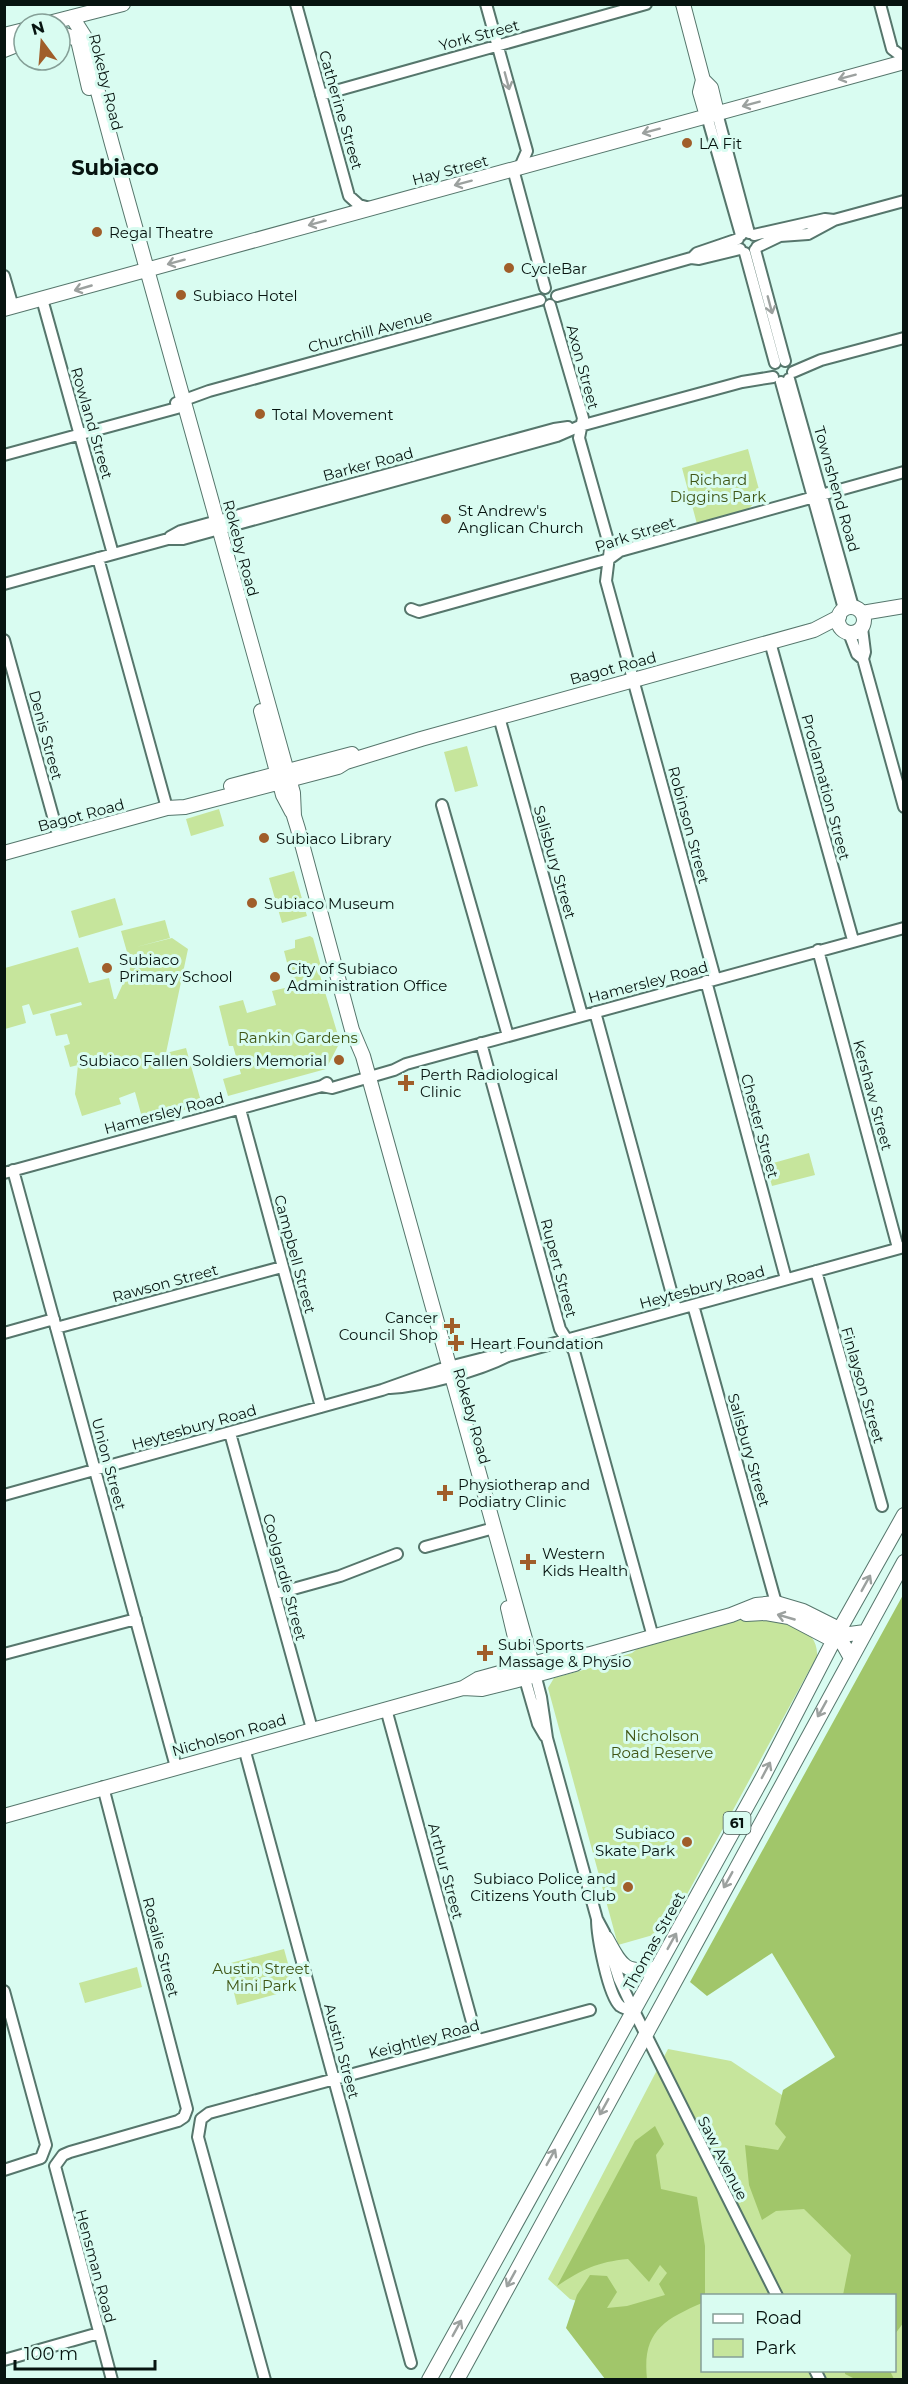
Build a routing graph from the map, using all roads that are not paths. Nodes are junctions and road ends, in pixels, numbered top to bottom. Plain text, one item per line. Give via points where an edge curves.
1 (123, 4) edge
2 (296, 4) edge
3 (486, 4) edge
4 (646, 4) edge
5 (683, 4) edge
6 (880, 4) edge
7 (72, 17) junction
8 (72, 38) edge
9 (78, 40) junction
10 (498, 46) junction
11 (903, 60) edge
12 (321, 94) junction
13 (712, 114) junction
14 (517, 168) junction
15 (903, 201) edge
16 (374, 207) junction
17 (747, 243) junction
18 (143, 271) junction
19 (4, 276) edge
20 (545, 288) junction
21 (557, 296) junction
22 (42, 299) junction
23 (540, 300) junction
24 (550, 305) junction
25 (9, 308) edge
26 (903, 338) edge
27 (782, 370) junction
28 (179, 401) junction
29 (580, 426) junction
30 (80, 435) junction
31 (4, 455) edge
32 (903, 472) edge
33 (818, 496) junction
34 (214, 526) junction
35 (113, 554) junction
36 (98, 558) junction
37 (609, 559) junction
38 (4, 584) edge
39 (898, 608) edge
40 (411, 609) dead end
41 (852, 620) junction
42 (4, 640) edge
43 (770, 642) junction
44 (634, 680) junction
45 (499, 717) junction
46 (283, 777) junction
47 (442, 805) dead end
48 (903, 807) edge
49 (166, 808) junction
50 (59, 838) junction
51 (4, 853) edge
52 (901, 927) edge
53 (853, 940) junction
54 (818, 950) junction
55 (710, 980) junction
56 (595, 1012) junction
57 (582, 1015) junction
58 (508, 1036) junction
59 (481, 1043) junction
60 (364, 1075) junction
61 (240, 1108) junction
62 (7, 1171) edge
63 (901, 1248) edge
64 (282, 1267) junction
65 (816, 1271) junction
66 (786, 1279) junction
67 (693, 1305) junction
68 (676, 1309) junction
69 (55, 1324) junction
70 (4, 1333) edge
71 (567, 1340) junction
72 (447, 1372) junction
73 (321, 1407) junction
74 (230, 1432) junction
75 (95, 1470) junction
76 (4, 1495) edge
77 (882, 1506) dead end
78 (903, 1515) edge
79 (490, 1529) junction
80 (425, 1547) dead end
81 (397, 1554) dead end
82 (903, 1562) edge
83 (274, 1594) junction
84 (776, 1603) junction
85 (731, 1615) junction
86 (135, 1619) junction
87 (865, 1632) junction
88 (837, 1634) junction
89 (653, 1637) junction
90 (4, 1654) edge
91 (851, 1658) junction
92 (529, 1671) junction
93 (386, 1709) junction
94 (312, 1729) junction
95 (244, 1748) junction
96 (176, 1767) junction
97 (104, 1788) junction
98 (4, 1816) edge
99 (597, 1919) junction
100 (606, 1938) junction
101 (657, 1968) junction
102 (4, 1991) edge
103 (590, 2010) dead end
104 (634, 2011) junction
105 (645, 2033) junction
106 (477, 2040) junction
107 (334, 2079) junction
108 (57, 2160) joint
109 (4, 2170) edge
110 (776, 2294) edge
111 (99, 2334) junction
112 (4, 2360) edge
113 (411, 2362) dead end
114 (112, 2379) edge
115 (265, 2379) edge
116 (429, 2379) edge
117 (457, 2379) edge

1 - 7 main road
2 - 12 street, Catherine Street
3 - 10 street
4 - 10 street, York Street
5 - 13 main road, Townshend Road via 703,80 711,88
6 - 11 street via 892,49
7 - 9 main road, Rokeby Road
7 - 18 main road, Rokeby Road via 88,42
8 - 9 main road
9 - 18 main road, Rokeby Road via 83,69
10 - 12 street, York Street
10 -> 14 street via 527,151
11 -> 13 main road, Hay Street
12 - 16 street, Catherine Street via 349,196 364,207
13 -> 14 main road, Hay Street
13 - 17 street, Townshend Road
14 -> 16 main road, Hay Street
14 - 20 street
15 - 17 street
16 -> 18 main road, Hay Street
17 - 21 street
17 - 27 street, Townshend Road
18 -> 22 main road, Hay Street
18 - 28 main road, Rokeby Road
19 - 25 street
20 - 21 street via 553,289
20 - 23 street via 540,292
21 - 24 street
22 - 25 main road, Hay Street
22 - 30 street, Rowland Street
23 - 24 street
23 - 28 street, Churchill Avenue via 209,391 200,390
24 - 29 street, Axon Street via 583,418
26 - 27 street, Barker Road
27 - 29 street, Barker Road
27 - 33 street, Townshend Road
28 - 30 street, Churchill Avenue
28 - 34 main road, Rokeby Road
29 - 34 street, Barker Road via 554,429
29 - 37 street, Axon Street via 579,438 610,548
30 - 31 street, Churchill Avenue
30 - 35 street, Rowland Street
32 - 33 street, Park Street
33 - 37 street, Park Street via 620,551
33 - 41 street, Townshend Road
34 - 35 street, Barker Road via 183,539 168,539
34 - 46 main road, Rokeby Road
35 - 36 street, Barker Road
36 - 38 street, Barker Road
36 - 49 street
37 - 40 street, Park Street via 418,612
37 - 44 street, Axon Street via 606,581
39 - 41 main road, Bagot Road
41 - 43 main road, Bagot Road
41 - 48 street, Townshend Road via 865,652 862,659
42 - 50 street, Denis Street
43 - 44 main road, Bagot Road
43 - 53 street, Proclamation Street
44 - 45 main road, Bagot Road
44 - 55 street, Robinson Street
45 - 46 main road, Bagot Road via 421,738 338,767
45 - 57 street, Salisbury Street
46 - 49 main road, Bagot Road via 184,807
46 - 60 main road, Rokeby Road via 293,793 294,816 352,1030 360,1045
47 - 58 street
49 - 50 main road, Bagot Road
50 - 51 main road, Bagot Road
52 - 53 street, Hamersley Road
53 - 54 street, Hamersley Road
54 - 55 street, Hamersley Road
54 - 63 street, Kershaw Street
55 - 56 street, Hamersley Road
55 - 66 street, Chester Street
56 - 57 street, Hamersley Road
56 - 68 street
57 - 58 street, Hamersley Road
58 - 59 street, Hamersley Road
59 - 60 street, Hamersley Road via 406,1064 392,1064
59 - 71 street, Rupert Street via 560,1329
60 - 61 street, Hamersley Road via 332,1088 322,1086
60 - 72 main road, Rokeby Road
61 - 62 street, Hamersley Road
61 - 64 street, Campbell Street
62 - 69 street, Union Street
63 - 65 street, Heytesbury Road
64 - 69 street, Rawson Street
64 - 73 street, Campbell Street
65 - 66 street, Heytesbury Road
65 - 77 street, Finlayson Street
66 - 67 street, Heytesbury Road
67 - 68 street, Heytesbury Road
67 - 84 street, Salisbury Street
68 - 71 street, Heytesbury Road
69 - 70 street, Rawson Street
69 - 75 street, Union Street
71 - 72 street, Heytesbury Road via 508,1356 495,1355
71 - 89 street, Rupert Street via 574,1351
72 - 73 street, Heytesbury Road via 408,1387 390,1388
72 - 79 main road, Rokeby Road
73 - 74 street, Heytesbury Road
74 - 75 street, Heytesbury Road
74 - 83 street, Coolgardie Street
75 - 76 street, Heytesbury Road
75 - 86 street, Union Street
88 -> 78 main road, Thomas Street / 61
79 - 80 street
79 - 92 main road, Rokeby Road
81 - 83 street via 340,1576
82 - 87 main road, 61
83 - 94 street, Coolgardie Street
84 - 85 main road, Nicholson Road via 756,1605
84 - 88 main road, Nicholson Road via 833,1626
88 -> 85 main road, Nicholson Road via 827,1636 781,1615
85 - 89 main road, Nicholson Road
86 - 90 street
86 - 96 street, Union Street
87 - 88 main road, Nicholson Road
87 - 91 main road, 61
88 - 91 main road, Nicholson Road
101 -> 88 main road, Thomas Street / 61
89 - 92 main road, Nicholson Road via 587,1655 572,1653
91 -> 105 main road, 61
92 - 93 main road, Nicholson Road via 478,1679 463,1688
92 - 99 street, Rokeby Road via 542,1697 547,1738
93 - 94 main road, Nicholson Road
93 - 106 street, Arthur Street
94 - 95 main road, Nicholson Road
95 - 96 main road, Nicholson Road
95 - 107 street, Austin Street
96 - 97 main road, Nicholson Road
97 - 98 main road, Nicholson Road
97 - 108 street, Rosalie Street via 187,2101 186,2114 178,2121 70,2152
99 - 100 street, Rokeby Road
99 - 104 street, Rokeby Road via 597,1934 613,1993 622,2007
100 - 101 main road via 627,1968
100 - 104 street, Rokeby Road
101 - 104 main road, Thomas Street / 61
102 - 109 street via 46,2145 45,2153 34,2161
103 - 106 street, Keightley Road
104 - 105 street, Rokeby Road
116 -> 104 main road, Thomas Street / 61
105 - 110 street, Saw Avenue
105 -> 117 main road, 61
106 - 107 street, Keightley Road
107 - 113 street, Austin Street
107 - 115 street, Keightley Road via 209,2113 199,2122 198,2137
108 - 111 street, Hensman Road via 55,2174
111 - 112 street
111 - 114 street, Hensman Road

